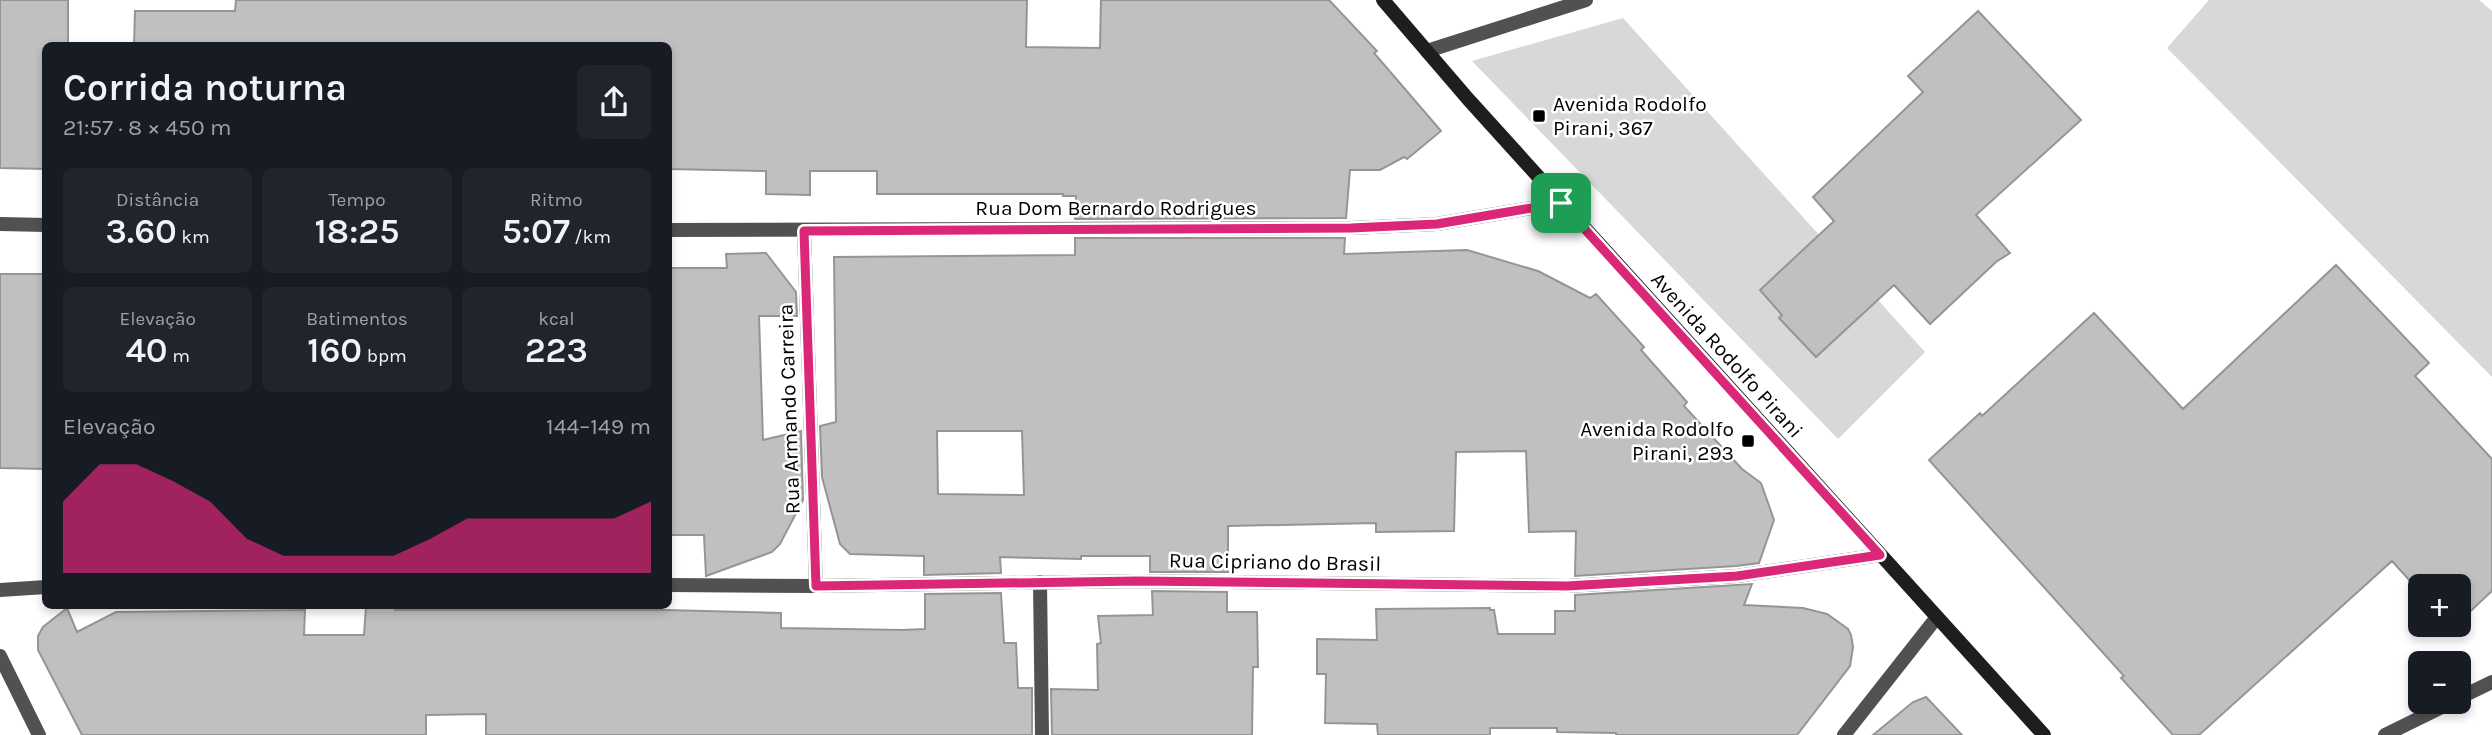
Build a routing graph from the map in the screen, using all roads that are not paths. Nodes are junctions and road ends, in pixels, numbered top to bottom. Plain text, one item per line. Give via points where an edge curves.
1 (1383, 0) edge
2 (1586, 0) edge
3 (1427, 51) junction
4 (1561, 203) junction
5 (0, 224) edge
6 (42, 225) edge
7 (672, 230) edge
8 (804, 231) junction
9 (1880, 555) junction
10 (1040, 582) junction
11 (672, 585) edge
12 (816, 586) junction
13 (42, 587) edge
14 (0, 590) edge
15 (1937, 617) junction
16 (0, 656) edge
17 (2492, 682) edge
18 (2471, 692) edge
19 (2428, 714) edge
20 (39, 735) edge
21 (1042, 735) edge
22 (1844, 735) edge
23 (2044, 735) edge
24 (2385, 735) edge

1 - 3 main road, Avenida Rodolfo Pirani
2 - 3 street
3 - 4 main road, Avenida Rodolfo Pirani
4 - 8 street, Rua Dom Bernardo Rodrigues via 1437,224 1364,227
4 - 9 main road, Avenida Rodolfo Pirani
5 - 6 street
7 - 8 street, Rua Dom Bernardo Rodrigues
8 - 12 street, Rua Armando Carreira
9 - 10 street, Rua Cipriano do Brasil via 1737,576 1567,586
9 - 15 main road, Avenida Rodolfo Pirani
10 - 12 street, Rua Cipriano do Brasil
10 - 21 street
11 - 12 street, Rua Cipriano do Brasil
13 - 14 street
15 - 22 street
15 - 23 main road, Avenida Rodolfo Pirani
16 - 20 street
17 - 18 street
19 - 24 street

